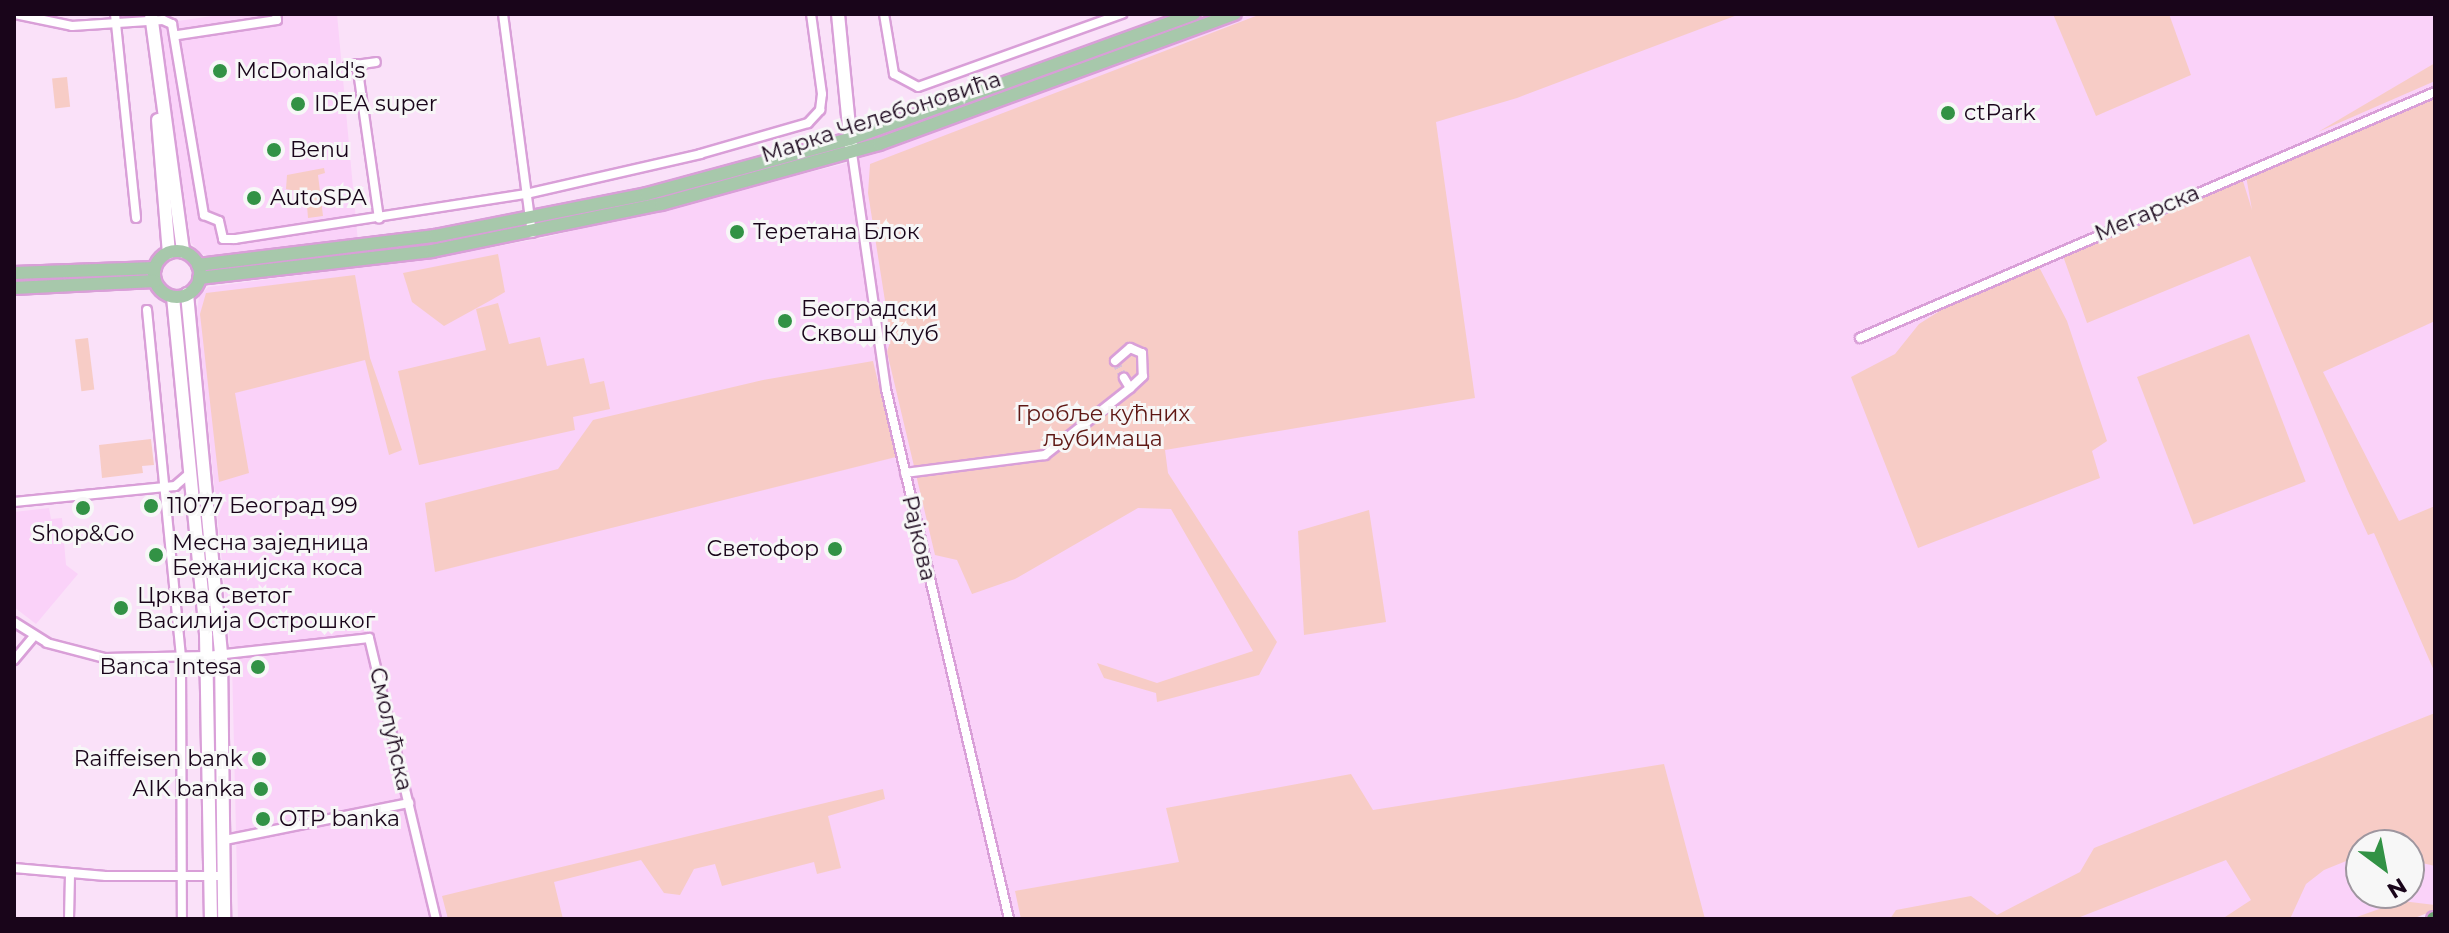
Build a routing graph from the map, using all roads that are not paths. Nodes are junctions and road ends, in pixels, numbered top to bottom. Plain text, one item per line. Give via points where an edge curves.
1 (15, 14) edge
2 (115, 14) edge
3 (276, 14) edge
4 (503, 14) edge
5 (811, 14) edge
6 (838, 14) edge
7 (884, 14) edge
8 (1122, 14) edge
9 (1194, 14) edge
10 (1235, 14) edge
11 (151, 18) edge
12 (117, 25) junction
13 (178, 35) junction
14 (376, 62) dead end
15 (157, 77) junction
16 (2435, 92) edge
17 (850, 139) junction
18 (852, 153) junction
19 (526, 194) junction
20 (136, 218) dead end
21 (379, 218) junction
22 (531, 226) junction
23 (183, 252) junction
24 (169, 253) junction
25 (198, 265) junction
26 (14, 273) edge
27 (155, 275) junction
28 (199, 278) junction
29 (14, 288) edge
30 (187, 294) junction
31 (173, 297) junction
32 (147, 310) dead end
33 (1860, 338) dead end
34 (1115, 361) dead end
35 (1124, 378) tunnel mouth
36 (1130, 388) junction
37 (191, 472) junction
38 (905, 473) junction
39 (175, 486) junction
40 (164, 487) junction
41 (194, 498) junction
42 (14, 502) edge
43 (14, 622) edge
44 (34, 636) junction
45 (214, 656) junction
46 (181, 658) junction
47 (14, 660) edge
48 (409, 803) junction
49 (225, 840) junction
50 (14, 868) edge
51 (70, 874) junction
52 (225, 876) junction
53 (182, 877) junction
54 (211, 877) junction
55 (69, 919) edge
56 (182, 919) edge
57 (211, 919) edge
58 (224, 919) edge
59 (436, 919) edge
60 (1009, 919) edge

1 - 12 street via 62,25
2 - 12 street
3 - 13 street via 277,20
4 - 19 street
5 - 19 street, Марка Челебоновића via 820,110 811,122
6 - 17 main road
7 - 8 street via 894,74 918,87
9 - 17 main road, Марка Челебоновића
10 - 18 main road, Марка Челебоновића
11 - 12 street
11 - 13 street via 168,21
11 - 15 main road
12 - 20 street
13 - 21 street, Марка Челебоновића via 204,215 219,221 223,239
14 - 21 street via 352,65
15 - 23 main road
15 - 24 main road
16 - 33 street, Мегарска
17 - 18 main road
17 - 22 main road, Марка Челебоновића
18 - 22 main road, Марка Челебоновића
18 - 38 street, Рајкова via 879,353
19 - 21 street, Марка Челебоновића
19 - 22 street
22 - 25 main road, Марка Челебоновића
22 - 28 main road, Марка Челебоновића via 376,259
23 - 24 main road
23 - 25 main road
24 - 27 main road
25 - 28 main road
26 - 27 main road
27 - 29 main road
27 - 31 main road
28 - 30 main road
30 - 31 main road
30 - 45 main road
31 - 37 main road
32 - 40 street
34 - 36 street via 1130,348 1142,353 1145,373
35 - 36 street
36 - 38 street via 1045,455
37 - 39 street
37 - 41 main road
38 - 60 street, Рајкова
39 - 40 street
39 - 41 street
40 - 42 street
40 - 46 street
41 - 45 main road
43 - 44 street
44 - 46 street via 94,657
44 - 47 street
45 - 46 street
45 - 48 street, Смолућска via 369,638
45 - 49 main road
45 - 54 main road
46 - 53 street
48 - 49 street
48 - 59 street, Смолућска
49 - 52 main road
50 - 51 street
51 - 53 street
51 - 55 street
52 - 54 street
52 - 58 main road
53 - 54 street
53 - 56 street
54 - 57 main road

